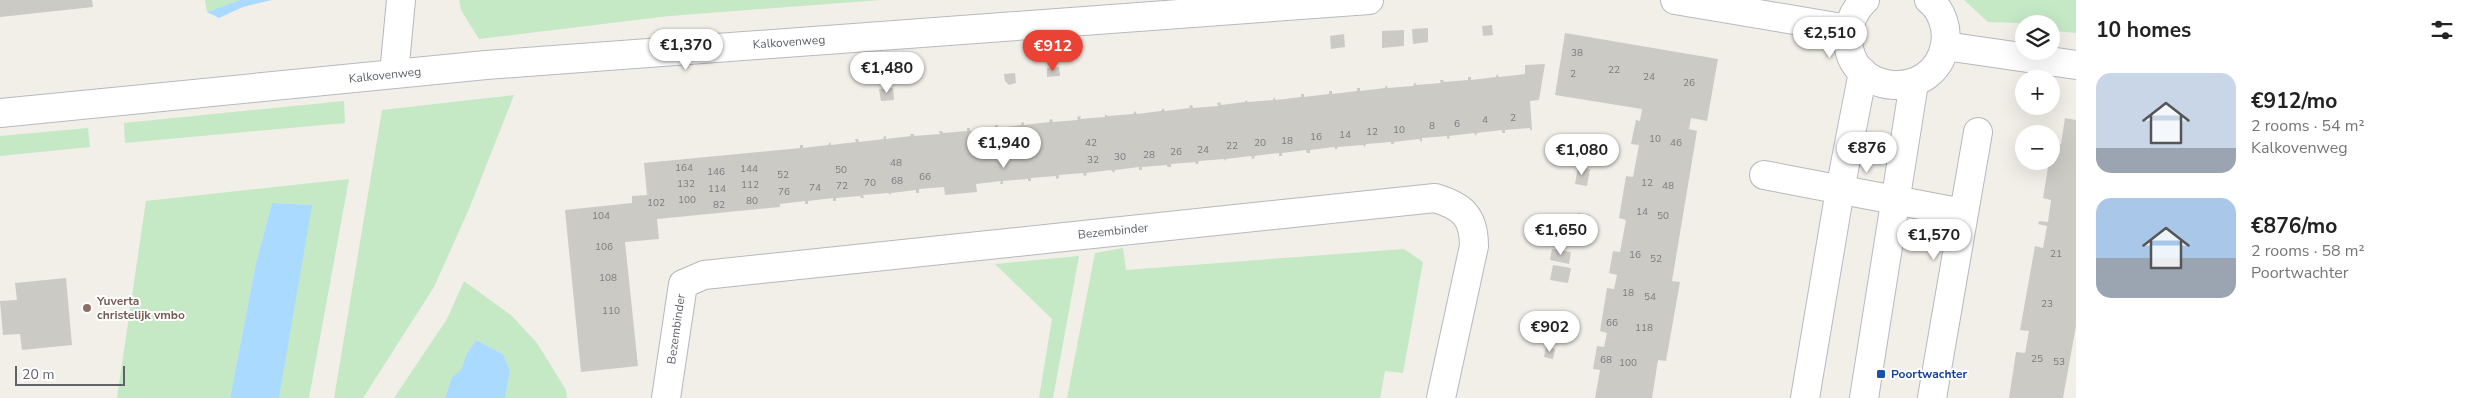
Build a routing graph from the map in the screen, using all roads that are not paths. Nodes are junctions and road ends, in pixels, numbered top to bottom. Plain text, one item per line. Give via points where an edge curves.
1 (401, 0) edge
2 (1369, 0) edge
3 (1675, 0) edge
4 (1865, 0) edge
5 (1930, 0) edge
6 (1848, 29) junction
7 (1945, 46) junction
8 (2076, 65) edge
9 (1863, 72) junction
10 (394, 74) junction
11 (1914, 83) junction
12 (0, 113) edge
13 (1978, 132) dead end
14 (1764, 175) dead end
15 (1840, 190) junction
16 (1896, 201) junction
17 (1963, 213) junction
18 (666, 398) edge
19 (1441, 398) edge
20 (1805, 398) edge
21 (1864, 398) edge
22 (1932, 398) edge

1 - 10 street
2 - 10 street, Kalkovenweg
3 - 6 street
4 - 6 street via 1858,6
5 - 7 street via 1944,24
6 - 9 street via 1850,52
7 - 8 street
7 - 11 street via 1934,69
9 - 11 street via 1887,85
9 - 15 street
10 - 12 street, Kalkovenweg
11 - 16 street
13 - 17 street
14 - 15 street
15 - 16 street
15 - 20 street
16 - 17 street
16 - 21 street
17 - 22 street
18 - 19 street, Bezembinder via 683,284 704,275 1435,198 1456,204 1474,227 1474,246

